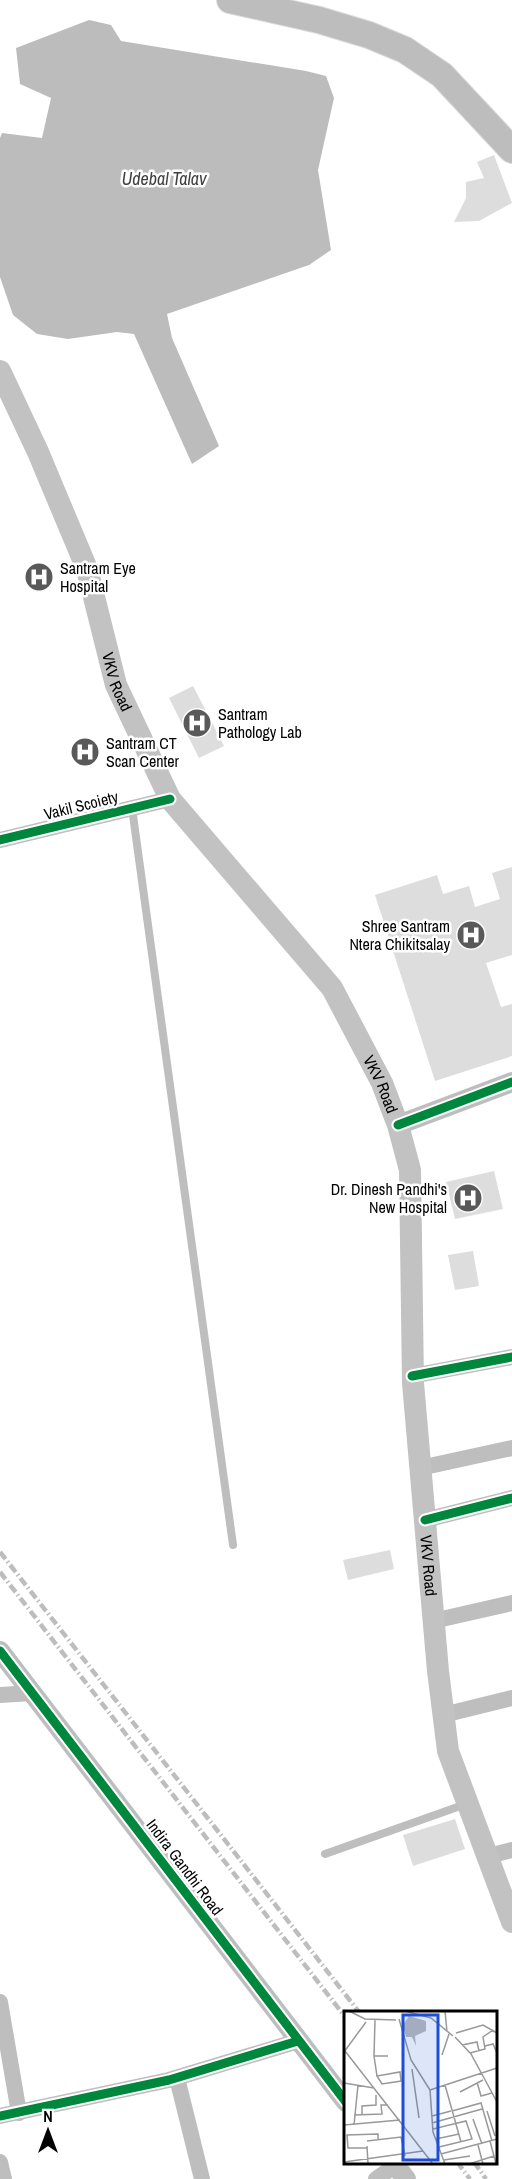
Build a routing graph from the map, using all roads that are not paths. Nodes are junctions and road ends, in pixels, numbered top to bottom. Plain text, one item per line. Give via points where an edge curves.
1 (230, 0) edge
2 (512, 150) edge
3 (0, 371) edge
4 (170, 799) junction
5 (132, 808) junction
6 (0, 840) edge
7 (512, 1082) edge
8 (398, 1125) junction
9 (512, 1357) edge
10 (412, 1376) junction
11 (512, 1448) edge
12 (420, 1468) junction
13 (512, 1498) edge
14 (425, 1520) junction
15 (233, 1545) dead end
16 (512, 1603) edge
17 (433, 1621) junction
18 (0, 1651) edge
19 (32, 1693) junction
20 (0, 1695) edge
21 (512, 1698) edge
22 (443, 1715) junction
23 (468, 1803) junction
24 (512, 1850) edge
25 (325, 1854) dead end
26 (488, 1856) junction
27 (512, 1922) edge
28 (0, 2002) edge
29 (298, 2041) junction
30 (177, 2078) junction
31 (344, 2101) edge
32 (19, 2113) junction
33 (0, 2116) edge
34 (0, 2162) edge
35 (398, 2169) edge
36 (3, 2179) edge
37 (202, 2179) edge
38 (376, 2179) edge

1 - 2 main road via 319,20 405,50 442,75
3 - 4 main road, VKV Road via 87,569 116,685
4 - 5 street, Vakil Scoiety
4 - 8 main road, VKV Road via 332,988 382,1083
5 - 6 street, Vakil Scoiety
5 - 15 lane
7 - 8 street
8 - 10 main road, VKV Road via 410,1170
9 - 10 street
10 - 12 main road, VKV Road
11 - 12 street
12 - 14 main road, VKV Road
13 - 14 street
14 - 17 main road, VKV Road
16 - 17 street
17 - 22 main road, VKV Road
18 - 19 street, Indira Gandhi Road
19 - 20 street
19 - 29 street, Indira Gandhi Road
21 - 22 street
22 - 23 main road, VKV Road via 448,1751
23 - 25 lane
23 - 26 main road, VKV Road
24 - 26 street
26 - 27 main road, VKV Road
28 - 32 street
29 - 30 street
29 - 31 street, Indira Gandhi Road
30 - 32 street
30 - 37 street
32 - 33 street
34 - 36 street
35 - 38 street

